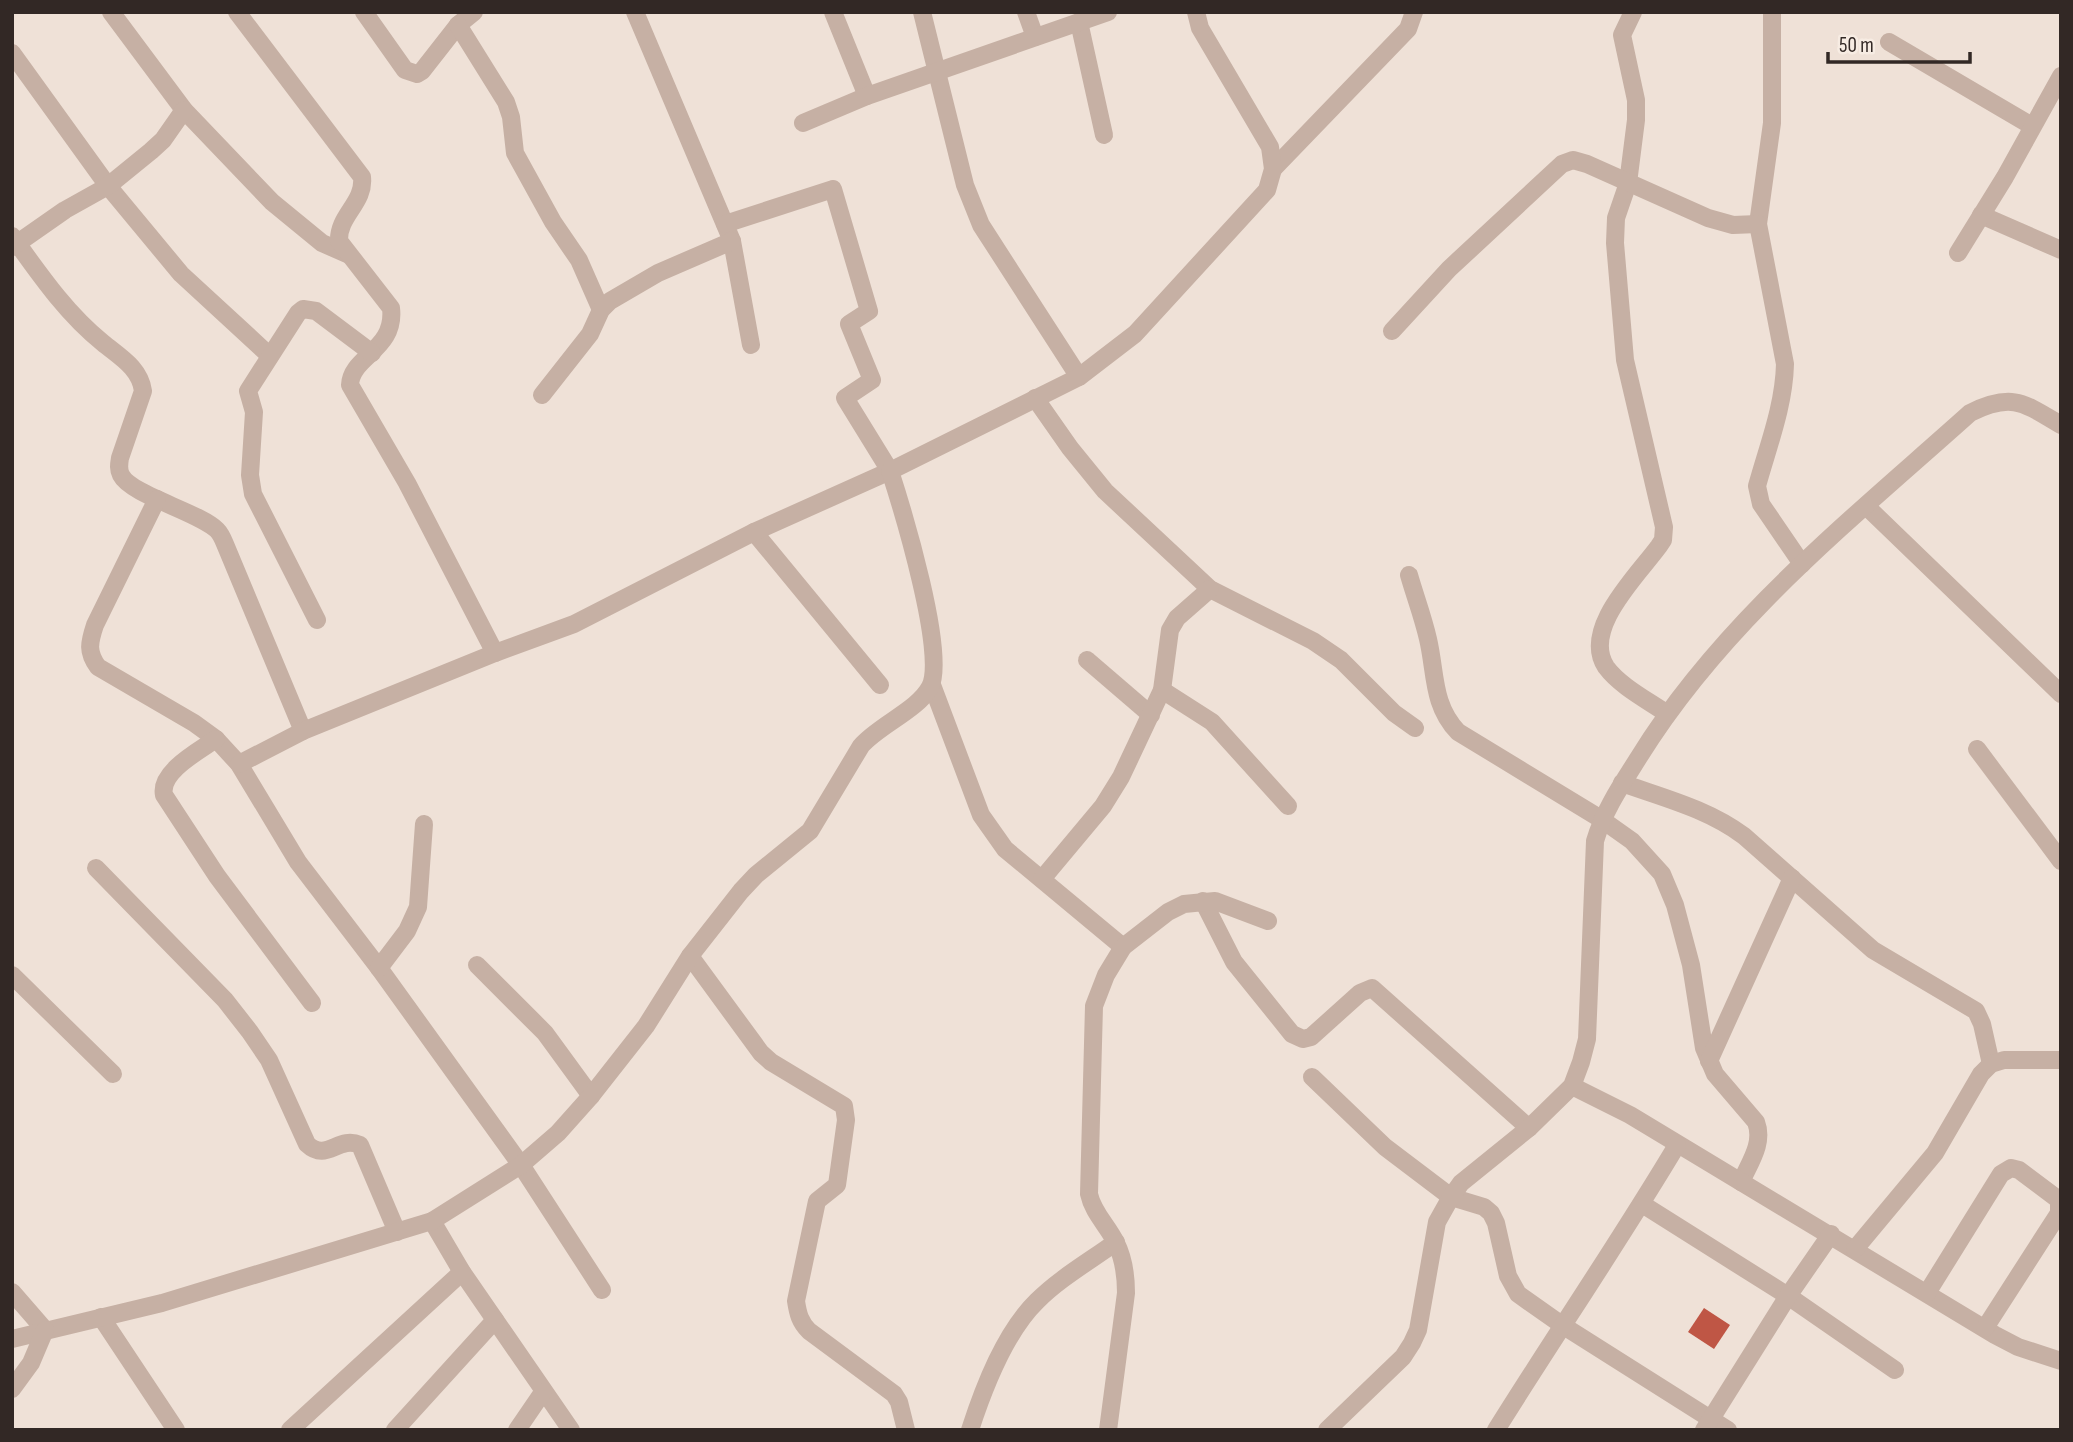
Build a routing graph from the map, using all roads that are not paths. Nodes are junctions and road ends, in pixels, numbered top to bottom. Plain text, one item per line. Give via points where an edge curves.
1 (111, 12) edge
2 (237, 12) edge
3 (364, 12) edge
4 (474, 12) edge
5 (635, 12) edge
6 (834, 12) edge
7 (922, 12) edge
8 (1026, 12) edge
9 (1108, 12) edge
10 (1196, 12) edge
11 (1414, 12) edge
12 (1633, 12) edge
13 (1772, 12) edge
14 (1079, 22) junction
15 (458, 25) junction
16 (1035, 37) junction
17 (1889, 41) dead end
18 (12, 52) edge
19 (938, 71) junction
20 (2061, 76) edge
21 (867, 96) junction
22 (184, 110) junction
23 (803, 123) dead end
24 (2032, 126) junction
25 (1104, 135) dead end
26 (1273, 169) junction
27 (1628, 183) junction
28 (108, 186) junction
29 (1981, 215) junction
30 (725, 223) junction
31 (1758, 224) junction
32 (732, 241) junction
33 (14, 242) edge
34 (2061, 250) edge
35 (1958, 253) dead end
36 (347, 254) junction
37 (601, 310) junction
38 (1392, 331) dead end
39 (751, 345) dead end
40 (372, 353) junction
41 (270, 356) junction
42 (1079, 377) junction
43 (542, 395) dead end
44 (1035, 398) junction
45 (2061, 425) edge
46 (890, 471) junction
47 (157, 499) junction
48 (1866, 506) junction
49 (754, 532) junction
50 (1802, 564) junction
51 (1409, 575) dead end
52 (1210, 589) junction
53 (317, 620) dead end
54 (495, 653) junction
55 (1087, 660) dead end
56 (880, 685) dead end
57 (932, 685) junction
58 (1162, 690) junction
59 (2061, 694) edge
60 (1666, 713) junction
61 (1151, 715) junction
62 (1415, 728) dead end
63 (303, 731) junction
64 (216, 739) junction
65 (1977, 749) dead end
66 (239, 764) junction
67 (1622, 783) junction
68 (1288, 806) dead end
69 (1601, 819) junction
70 (424, 824) dead end
71 (2061, 860) edge
72 (96, 868) dead end
73 (1792, 878) junction
74 (1042, 879) junction
75 (1203, 901) junction
76 (1268, 921) dead end
77 (1123, 947) junction
78 (690, 956) junction
79 (477, 965) dead end
80 (379, 968) junction
81 (12, 975) edge
82 (312, 1003) dead end
83 (2061, 1060) edge
84 (1709, 1061) junction
85 (1991, 1064) junction
86 (113, 1074) dead end
87 (1312, 1077) dead end
88 (1572, 1086) junction
89 (592, 1096) junction
90 (1529, 1128) junction
91 (1677, 1145) junction
92 (522, 1165) junction
93 (1741, 1182) junction
94 (1451, 1197) junction
95 (1642, 1204) junction
96 (432, 1222) junction
97 (397, 1232) junction
98 (1831, 1234) junction
99 (1116, 1242) junction
100 (1855, 1249) junction
101 (462, 1272) junction
102 (602, 1290) dead end
103 (12, 1292) edge
104 (1927, 1293) junction
105 (1788, 1296) junction
106 (102, 1317) junction
107 (495, 1320) junction
108 (1562, 1325) junction
109 (1985, 1328) junction
110 (45, 1330) junction
111 (12, 1339) edge
112 (2061, 1361) edge
113 (1895, 1370) dead end
114 (12, 1389) edge
115 (543, 1392) junction
116 (1707, 1424) edge
117 (176, 1430) edge
118 (290, 1430) edge
119 (395, 1430) edge
120 (517, 1430) edge
121 (571, 1430) edge
122 (906, 1430) edge
123 (970, 1430) edge
124 (1108, 1430) edge
125 (1327, 1430) edge
126 (1496, 1430) edge
127 (1728, 1430) edge

1 - 22 street
2 - 36 street via 362,177 360,196 338,231
3 - 15 street via 409,73 422,71
4 - 15 street
5 - 30 street
6 - 21 street
7 - 19 street
8 - 16 street
9 - 14 street
10 - 26 street via 1200,28 1270,147
11 - 26 street via 1408,29
12 - 27 street via 1622,35 1636,100
13 - 31 street via 1772,123
14 - 16 street
14 - 25 street
15 - 37 street via 506,102 515,153 579,260
16 - 19 street
17 - 24 street
18 - 28 street
19 - 21 street
19 - 42 street via 965,185 981,225
20 - 24 street
21 - 23 street
22 - 28 street via 151,151
22 - 36 street via 272,201 321,243
24 - 29 street
26 - 42 street via 1266,190 1190,276 1135,334
27 - 31 street via 1722,223
27 - 38 street via 1587,164 1573,160 1562,164 1449,269
27 - 60 street via 1614,232 1625,360 1664,527 1663,540 1609,613 1599,646 1607,669
28 - 33 street
28 - 41 street via 181,274
29 - 34 street
29 - 35 street
30 - 32 street
30 - 46 street via 833,189 869,311 849,324 872,380 845,398
31 - 50 street via 1785,364 1785,382 1758,494
32 - 37 street via 658,273
32 - 39 street
33 - 47 street via 61,302 142,380 143,391 118,467 125,480
36 - 40 street via 391,309 391,327
37 - 43 street via 590,334
40 - 41 street via 309,308 298,313
40 - 54 street via 353,371 350,385
41 - 53 street via 248,391 254,412 250,481
42 - 44 street
44 - 46 street
44 - 52 street via 1105,491
45 - 48 street via 2015,402 1985,405 1970,413
46 - 49 street
46 - 57 street via 907,523 934,650
47 - 63 street via 218,530
47 - 64 street via 95,625 90,656 98,667
48 - 50 street
48 - 59 street
49 - 54 street via 574,624
49 - 56 street
50 - 60 street
51 - 69 street via 1447,720 1458,732
52 - 58 street via 1170,630
52 - 62 street via 1313,641 1341,660
54 - 63 street
55 - 61 street
57 - 74 street via 981,815 1004,849
57 - 78 street via 865,740 810,831 756,875
58 - 61 street
58 - 68 street via 1212,722
60 - 67 street
61 - 74 street via 1103,806
63 - 66 street
64 - 66 street
64 - 82 street via 168,775 162,787 164,795 217,876
65 - 71 street
66 - 80 street via 286,844
67 - 69 street
67 - 73 street via 1726,822
69 - 84 street via 1647,855 1670,889
69 - 88 street via 1593,856 1587,1039
70 - 80 street via 418,907
72 - 97 street via 225,1000 250,1032 269,1060 307,1144 323,1152 343,1143 360,1145
73 - 84 street
73 - 85 street via 1872,950 1976,1011
74 - 77 street
75 - 76 street via 1215,901
75 - 77 street via 1168,912
75 - 90 street via 1234,962 1292,1034 1311,1037 1360,993 1373,988
77 - 99 street via 1098,992 1092,1024 1089,1194
78 - 89 street via 646,1026
78 - 122 street via 761,1053 844,1106 837,1185 817,1201 797,1311 809,1331 894,1394
79 - 89 street via 545,1033
80 - 92 street
81 - 86 street
83 - 85 street
84 - 93 street via 1759,1131 1759,1142
85 - 100 street via 1980,1074 1935,1153
87 - 94 street via 1384,1147
88 - 90 street
88 - 91 street
89 - 92 street
90 - 94 street
91 - 93 street
91 - 95 street
92 - 96 street
92 - 102 street
93 - 98 street
94 - 108 street via 1491,1213 1511,1285
94 - 125 street via 1437,1222 1412,1343
95 - 105 street
95 - 108 street
96 - 97 street
96 - 101 street
97 - 106 street
98 - 100 street
98 - 105 street
99 - 123 street via 1039,1298 1025,1314 1009,1337
99 - 124 street via 1125,1269 1126,1293
100 - 104 street
101 - 107 street
101 - 118 street
103 - 110 street
104 - 109 street
104 - 109 street via 2001,1174 2011,1168 2019,1170 2059,1199 2059,1213
105 - 113 street
105 - 116 street
106 - 110 street
106 - 117 street
107 - 115 street
107 - 119 street
108 - 116 street
108 - 126 street
109 - 112 street via 2018,1347
110 - 111 street
110 - 114 street via 31,1363
115 - 120 street
115 - 121 street
116 - 127 street

